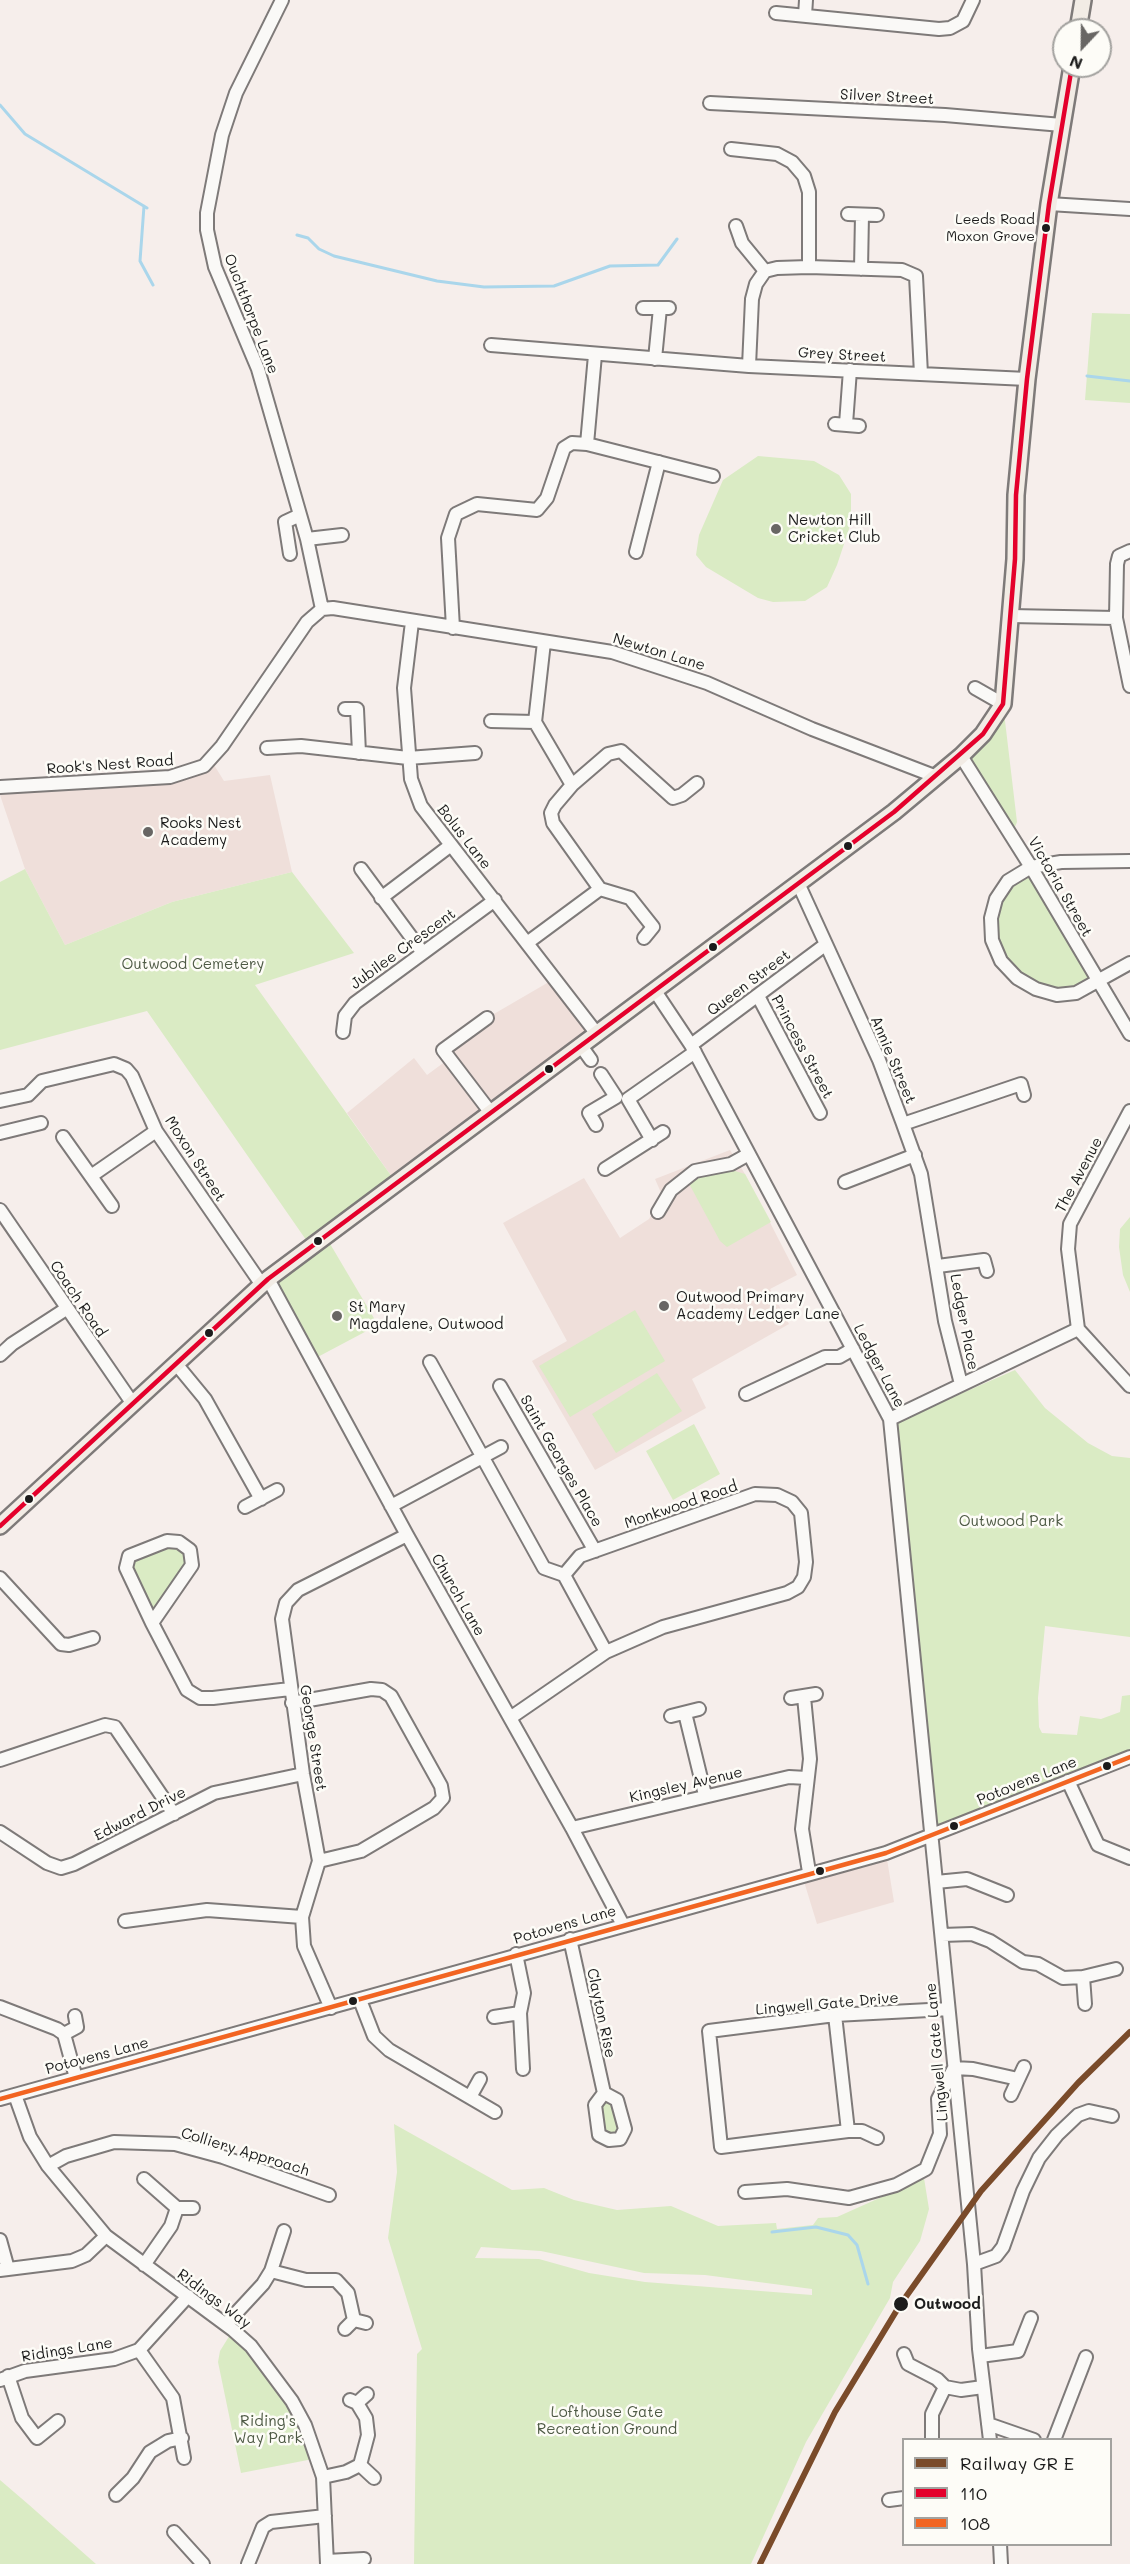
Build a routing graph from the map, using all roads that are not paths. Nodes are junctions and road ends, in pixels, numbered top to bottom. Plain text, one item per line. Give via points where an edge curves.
1 (282, 0) edge
2 (806, 0) edge
3 (973, 0) edge
4 (1083, 0) edge
5 (776, 13) dead end
6 (805, 16) junction
7 (1080, 18) edge
8 (1070, 78) edge
9 (710, 104) dead end
10 (1062, 125) junction
11 (731, 149) dead end
12 (1049, 204) junction
13 (1130, 209) edge
14 (848, 214) dead end
15 (862, 215) junction
16 (877, 215) dead end
17 (736, 226) dead end
18 (809, 267) junction
19 (861, 269) junction
20 (765, 271) junction
21 (643, 308) dead end
22 (491, 345) dead end
23 (595, 355) junction
24 (655, 359) junction
25 (749, 366) junction
26 (850, 370) junction
27 (921, 374) junction
28 (1027, 379) junction
29 (847, 425) dead end
30 (587, 444) junction
31 (659, 462) junction
32 (713, 476) dead end
33 (300, 515) junction
34 (342, 535) dead end
35 (307, 539) junction
36 (1130, 550) edge
37 (636, 552) dead end
38 (290, 554) dead end
39 (322, 609) junction
40 (1011, 616) junction
41 (1116, 618) junction
42 (412, 622) junction
43 (453, 628) junction
44 (544, 642) junction
45 (1130, 686) edge
46 (975, 688) dead end
47 (1003, 704) junction
48 (345, 709) dead end
49 (491, 721) dead end
50 (535, 722) junction
51 (267, 748) dead end
52 (359, 753) junction
53 (475, 753) dead end
54 (961, 756) junction
55 (408, 758) junction
56 (937, 777) junction
57 (697, 783) dead end
58 (572, 785) junction
59 (0, 787) edge
60 (451, 845) junction
61 (1130, 861) edge
62 (1032, 867) junction
63 (361, 869) dead end
64 (798, 883) junction
65 (600, 890) junction
66 (381, 898) junction
67 (495, 900) junction
68 (644, 938) dead end
69 (527, 943) junction
70 (825, 945) junction
71 (423, 953) junction
72 (1130, 963) edge
73 (1097, 982) junction
74 (655, 991) junction
75 (758, 996) junction
76 (487, 1018) dead end
77 (343, 1032) dead end
78 (597, 1034) junction
79 (1130, 1034) edge
80 (581, 1046) junction
81 (693, 1049) junction
82 (591, 1060) dead end
83 (601, 1074) dead end
84 (1024, 1095) dead end
85 (0, 1101) edge
86 (1130, 1111) edge
87 (491, 1113) junction
88 (820, 1113) dead end
89 (41, 1123) dead end
90 (903, 1124) junction
91 (597, 1125) dead end
92 (156, 1131) junction
93 (663, 1132) dead end
94 (0, 1133) edge
95 (63, 1137) dead end
96 (652, 1140) junction
97 (749, 1154) junction
98 (915, 1155) junction
99 (605, 1169) dead end
100 (91, 1176) junction
101 (846, 1182) dead end
102 (112, 1206) dead end
103 (0, 1210) edge
104 (658, 1212) dead end
105 (938, 1266) junction
106 (987, 1271) dead end
107 (265, 1282) junction
108 (66, 1309) junction
109 (1078, 1329) junction
110 (853, 1349) junction
111 (0, 1355) edge
112 (430, 1362) dead end
113 (177, 1365) junction
114 (961, 1384) junction
115 (500, 1386) dead end
116 (1130, 1386) edge
117 (746, 1394) dead end
118 (133, 1404) junction
119 (890, 1419) junction
120 (501, 1447) dead end
121 (483, 1458) junction
122 (277, 1490) dead end
123 (261, 1499) junction
124 (391, 1506) junction
125 (245, 1508) dead end
126 (0, 1526) edge
127 (407, 1535) junction
128 (595, 1551) junction
129 (564, 1575) junction
130 (0, 1578) edge
131 (152, 1623) junction
132 (93, 1638) dead end
133 (606, 1652) junction
134 (290, 1689) junction
135 (791, 1698) dead end
136 (292, 1703) junction
137 (699, 1709) dead end
138 (685, 1713) junction
139 (671, 1716) dead end
140 (510, 1719) junction
141 (1130, 1756) edge
142 (0, 1760) edge
143 (303, 1774) junction
144 (807, 1778) junction
145 (1068, 1781) junction
146 (705, 1796) junction
147 (174, 1815) junction
148 (572, 1828) junction
149 (0, 1832) edge
150 (931, 1836) junction
151 (1130, 1858) edge
152 (319, 1861) junction
153 (808, 1872) junction
154 (936, 1882) junction
155 (1007, 1896) dead end
156 (302, 1917) junction
157 (126, 1921) dead end
158 (623, 1924) junction
159 (942, 1935) junction
160 (570, 1939) junction
161 (516, 1954) junction
162 (1116, 1969) dead end
163 (1083, 1977) junction
164 (360, 2000) junction
165 (1085, 2004) dead end
166 (0, 2007) edge
167 (331, 2008) junction
168 (948, 2009) junction
169 (520, 2013) junction
170 (835, 2015) junction
171 (75, 2016) dead end
172 (494, 2016) dead end
173 (64, 2034) junction
174 (1024, 2067) dead end
175 (954, 2068) junction
176 (523, 2069) dead end
177 (76, 2078) junction
178 (480, 2079) dead end
179 (1018, 2079) junction
180 (604, 2093) dead end
181 (15, 2095) junction
182 (1011, 2095) dead end
183 (470, 2097) junction
184 (0, 2099) edge
185 (495, 2112) dead end
186 (1112, 2115) dead end
187 (848, 2131) junction
188 (878, 2138) dead end
189 (48, 2166) junction
190 (144, 2179) dead end
191 (745, 2192) dead end
192 (329, 2194) dead end
193 (177, 2208) junction
194 (193, 2208) dead end
195 (284, 2232) dead end
196 (106, 2236) junction
197 (0, 2240) edge
198 (974, 2264) junction
199 (144, 2265) junction
200 (4, 2270) edge
201 (271, 2271) junction
202 (188, 2296) junction
203 (1032, 2318) dead end
204 (226, 2324) junction
205 (355, 2324) dead end
206 (139, 2350) junction
207 (904, 2354) dead end
208 (980, 2356) junction
209 (1086, 2357) dead end
210 (4, 2378) edge
211 (945, 2386) junction
212 (983, 2387) junction
213 (367, 2394) dead end
214 (58, 2421) dead end
215 (988, 2424) junction
216 (182, 2438) junction
217 (932, 2438) edge
218 (990, 2438) edge
219 (1031, 2438) edge
220 (1054, 2438) edge
221 (184, 2458) dead end
222 (360, 2465) junction
223 (323, 2477) junction
224 (374, 2478) dead end
225 (116, 2495) dead end
226 (889, 2500) dead end
227 (902, 2501) edge
228 (325, 2516) junction
229 (172, 2530) dead end
230 (1000, 2546) edge
231 (364, 2559) dead end
232 (327, 2562) edge
233 (203, 2564) edge
234 (248, 2564) edge
235 (1001, 2564) edge

1 - 33 street, Ouchthorpe Lane via 236,93 222,135 207,230 215,267 253,353
2 - 6 street
3 - 6 street via 963,21 950,28
4 - 7 main road
5 - 6 street
8 - 10 main road
9 - 10 street, Silver Street via 945,115
10 - 12 main road
11 - 18 street via 777,154 792,162 804,176 809,192
12 - 13 street
12 - 28 main road
14 - 15 street
15 - 16 street
15 - 19 street
17 - 20 street via 742,243
18 - 19 street
18 - 20 street
19 - 27 street via 902,270 916,276
20 - 25 street via 752,299
21 - 24 street via 664,308
22 - 23 street, Grey Street
23 - 24 street, Grey Street
23 - 30 street
24 - 25 street, Grey Street
25 - 26 street, Grey Street
26 - 27 street, Grey Street
26 - 29 street
27 - 28 street, Grey Street
28 - 40 main road via 1016,495
30 - 31 street
30 - 43 street via 572,443 564,448 547,498 537,510 477,504 456,514 448,538
31 - 32 street
31 - 37 street
33 - 35 street, Ouchthorpe Lane
33 - 38 street via 285,522
34 - 35 street
35 - 39 street, Ouchthorpe Lane
36 - 41 street via 1119,556 1117,564
39 - 42 street, Newton Lane
39 - 59 street, Rook's Nest Road via 307,622 222,746 204,766 170,777
40 - 41 street
40 - 47 main road
41 - 45 street
42 - 43 street, Newton Lane
42 - 55 street, Bolus Lane via 404,688
43 - 44 street, Newton Lane
44 - 50 street
44 - 56 street, Newton Lane via 612,652 707,683
46 - 47 street
47 - 54 main road via 983,734
48 - 52 street via 357,709
49 - 50 street
50 - 58 street
51 - 52 street via 301,746
52 - 55 street
53 - 55 street
54 - 56 main road
54 - 62 street, Victoria Street
55 - 60 street, Bolus Lane via 421,806
56 - 64 main road
57 - 58 street via 673,798 621,751 608,753
58 - 65 street via 551,813 553,823
60 - 66 street
60 - 67 street, Bolus Lane
61 - 62 street via 1061,862
62 - 73 street, Victoria Street
62 - 73 street via 1008,881 996,899 991,918 992,940 1001,961 1017,978 1057,995 1076,993
63 - 66 street
64 - 70 street, Annie Street
64 - 74 main road
65 - 68 street via 630,898 653,927
65 - 69 street
66 - 71 street
67 - 69 street, Bolus Lane
67 - 71 street, Jubilee Crescent
69 - 78 street, Bolus Lane
70 - 75 street, Queen Street
70 - 90 street, Annie Street via 879,1060
71 - 77 street, Jubilee Crescent via 355,1003 345,1016
72 - 73 street
73 - 79 street, Victoria Street
74 - 78 main road
74 - 81 street, Ledger Lane
75 - 81 street, Queen Street
75 - 88 street, Princess Street
76 - 87 street via 443,1050
78 - 80 main road
80 - 82 street
80 - 87 main road
81 - 96 street, Queen Street via 628,1099
81 - 97 street, Ledger Lane
83 - 91 street via 616,1096 589,1113
84 - 90 street, Annie Street via 1021,1084
85 - 92 street, Moxon Street via 28,1095 42,1081 114,1064 132,1076
86 - 109 street, The Avenue via 1070,1224 1068,1249
87 - 107 main road
89 - 94 street
90 - 98 street, Ledger Place
92 - 100 street
92 - 107 street, Moxon Street
93 - 96 street
95 - 100 street
96 - 99 street
97 - 104 street via 731,1164 696,1171 671,1190
97 - 110 street, Ledger Lane
98 - 101 street
98 - 105 street, Ledger Place
100 - 102 street
103 - 108 street, Coach Road
105 - 106 street, Ledger Place via 984,1260
105 - 114 street, Ledger Place via 945,1321
107 - 113 main road
107 - 124 street, Church Lane
108 - 111 street
108 - 118 street, Coach Road
109 - 114 street
109 - 116 street
110 - 117 street via 839,1357 825,1357
110 - 119 street, Ledger Lane
112 - 121 street
113 - 118 main road
113 - 123 street via 205,1399
114 - 119 street
115 - 128 street, Saint Georges Place
118 - 126 main road
119 - 150 street, Ledger Lane
120 - 121 street
121 - 124 street
121 - 129 street via 544,1568
122 - 123 street
123 - 125 street
124 - 127 street, Church Lane
127 - 134 street, George Street via 314,1580 286,1603 282,1637
127 - 140 street, Church Lane
128 - 129 street, Monkwood Road via 580,1556
128 - 133 street, Monkwood Road via 755,1494 777,1495 792,1502 801,1513 805,1536 804,1578 798,1587 663,1627
129 - 133 street
130 - 132 street via 61,1644
131 - 131 street via 126,1568 129,1556 167,1542 179,1542 190,1550 192,1565
131 - 134 street via 187,1690 200,1698
133 - 140 street, Monkwood Road
134 - 136 street, George Street
135 - 144 street via 810,1696
136 - 143 street, George Street
136 - 152 street via 382,1690 391,1696 441,1786 442,1798 434,1808 361,1851
137 - 138 street
138 - 139 street
138 - 146 street
140 - 148 street, Church Lane
141 - 145 street, Potovens Lane
142 - 147 street via 105,1725 115,1727
143 - 147 street, Edward Drive via 214,1793
143 - 152 street, George Street
144 - 146 street, Kingsley Avenue via 789,1777
144 - 153 street via 802,1829
145 - 150 street, Potovens Lane
145 - 151 street via 1098,1845
146 - 148 street, Kingsley Avenue
147 - 149 street, Edward Drive via 61,1868
148 - 158 street, Church Lane
150 - 153 street, Potovens Lane via 886,1853
150 - 154 street, Lingwell Gate Lane
152 - 156 street, George Street
153 - 158 street, Potovens Lane
154 - 155 street via 967,1879
154 - 159 street, Lingwell Gate Lane
156 - 157 street via 207,1910
156 - 167 street, George Street via 304,1946
158 - 160 street, Potovens Lane
159 - 163 street via 972,1934 1054,1975
159 - 168 street, Lingwell Gate Lane
160 - 161 street, Potovens Lane
160 - 180 street, Clayton Rise
161 - 164 street, Potovens Lane
161 - 169 street via 524,1993
162 - 163 street
163 - 165 street
164 - 167 street, Potovens Lane
164 - 183 street via 374,2037 389,2050
166 - 173 street
167 - 177 street, Potovens Lane
168 - 170 street, Lingwell Gate Drive
168 - 175 street, Lingwell Gate Lane
169 - 172 street
169 - 176 street
170 - 187 street
170 - 187 street, Lingwell Gate Drive via 709,2031 721,2146
171 - 173 street via 77,2027
173 - 177 street
174 - 179 street
175 - 179 street
175 - 191 street via 938,2099 940,2134 926,2169 896,2185 849,2198 787,2189
175 - 198 street, Lingwell Gate Lane
177 - 181 street, Potovens Lane
178 - 183 street
179 - 182 street
181 - 184 street, Potovens Lane
181 - 189 street, Ridings Way via 30,2137
183 - 185 street
186 - 198 street via 1089,2110 1057,2135 1039,2158 1023,2191 1003,2247 996,2256
187 - 188 street via 862,2131
189 - 192 street, Colliery Approach via 66,2156 114,2142 175,2145 223,2157
189 - 196 street, Ridings Way
190 - 193 street
193 - 194 street
193 - 199 street via 171,2226
195 - 201 street
196 - 199 street, Ridings Way
196 - 200 street via 86,2255 72,2261
197 - 200 street
198 - 208 street, Lingwell Gate Lane
199 - 202 street, Ridings Way
201 - 204 street
201 - 205 street via 306,2280 336,2280 348,2293
202 - 204 street, Ridings Way
202 - 206 street, Ridings Lane
203 - 208 street via 1018,2351
204 - 223 street, Ridings Way via 251,2346 292,2401
206 - 210 street, Ridings Lane via 90,2365
206 - 216 street via 173,2398
207 - 211 street via 908,2364
208 - 212 street, Lingwell Gate Lane
209 - 220 street
210 - 214 street via 22,2418 37,2438
211 - 212 street via 961,2390
211 - 217 street via 932,2414
212 - 215 street, Lingwell Gate Lane
213 - 222 street via 353,2401 366,2418 368,2435
215 - 218 street, Lingwell Gate Lane
215 - 219 street
216 - 221 street
216 - 225 street via 150,2452
222 - 223 street
222 - 224 street
223 - 228 street, Ridings Way
226 - 227 street
228 - 232 street, Ridings Way
228 - 234 street via 271,2522 263,2527
229 - 233 street
230 - 235 street
231 - 232 street, Ridings Way

